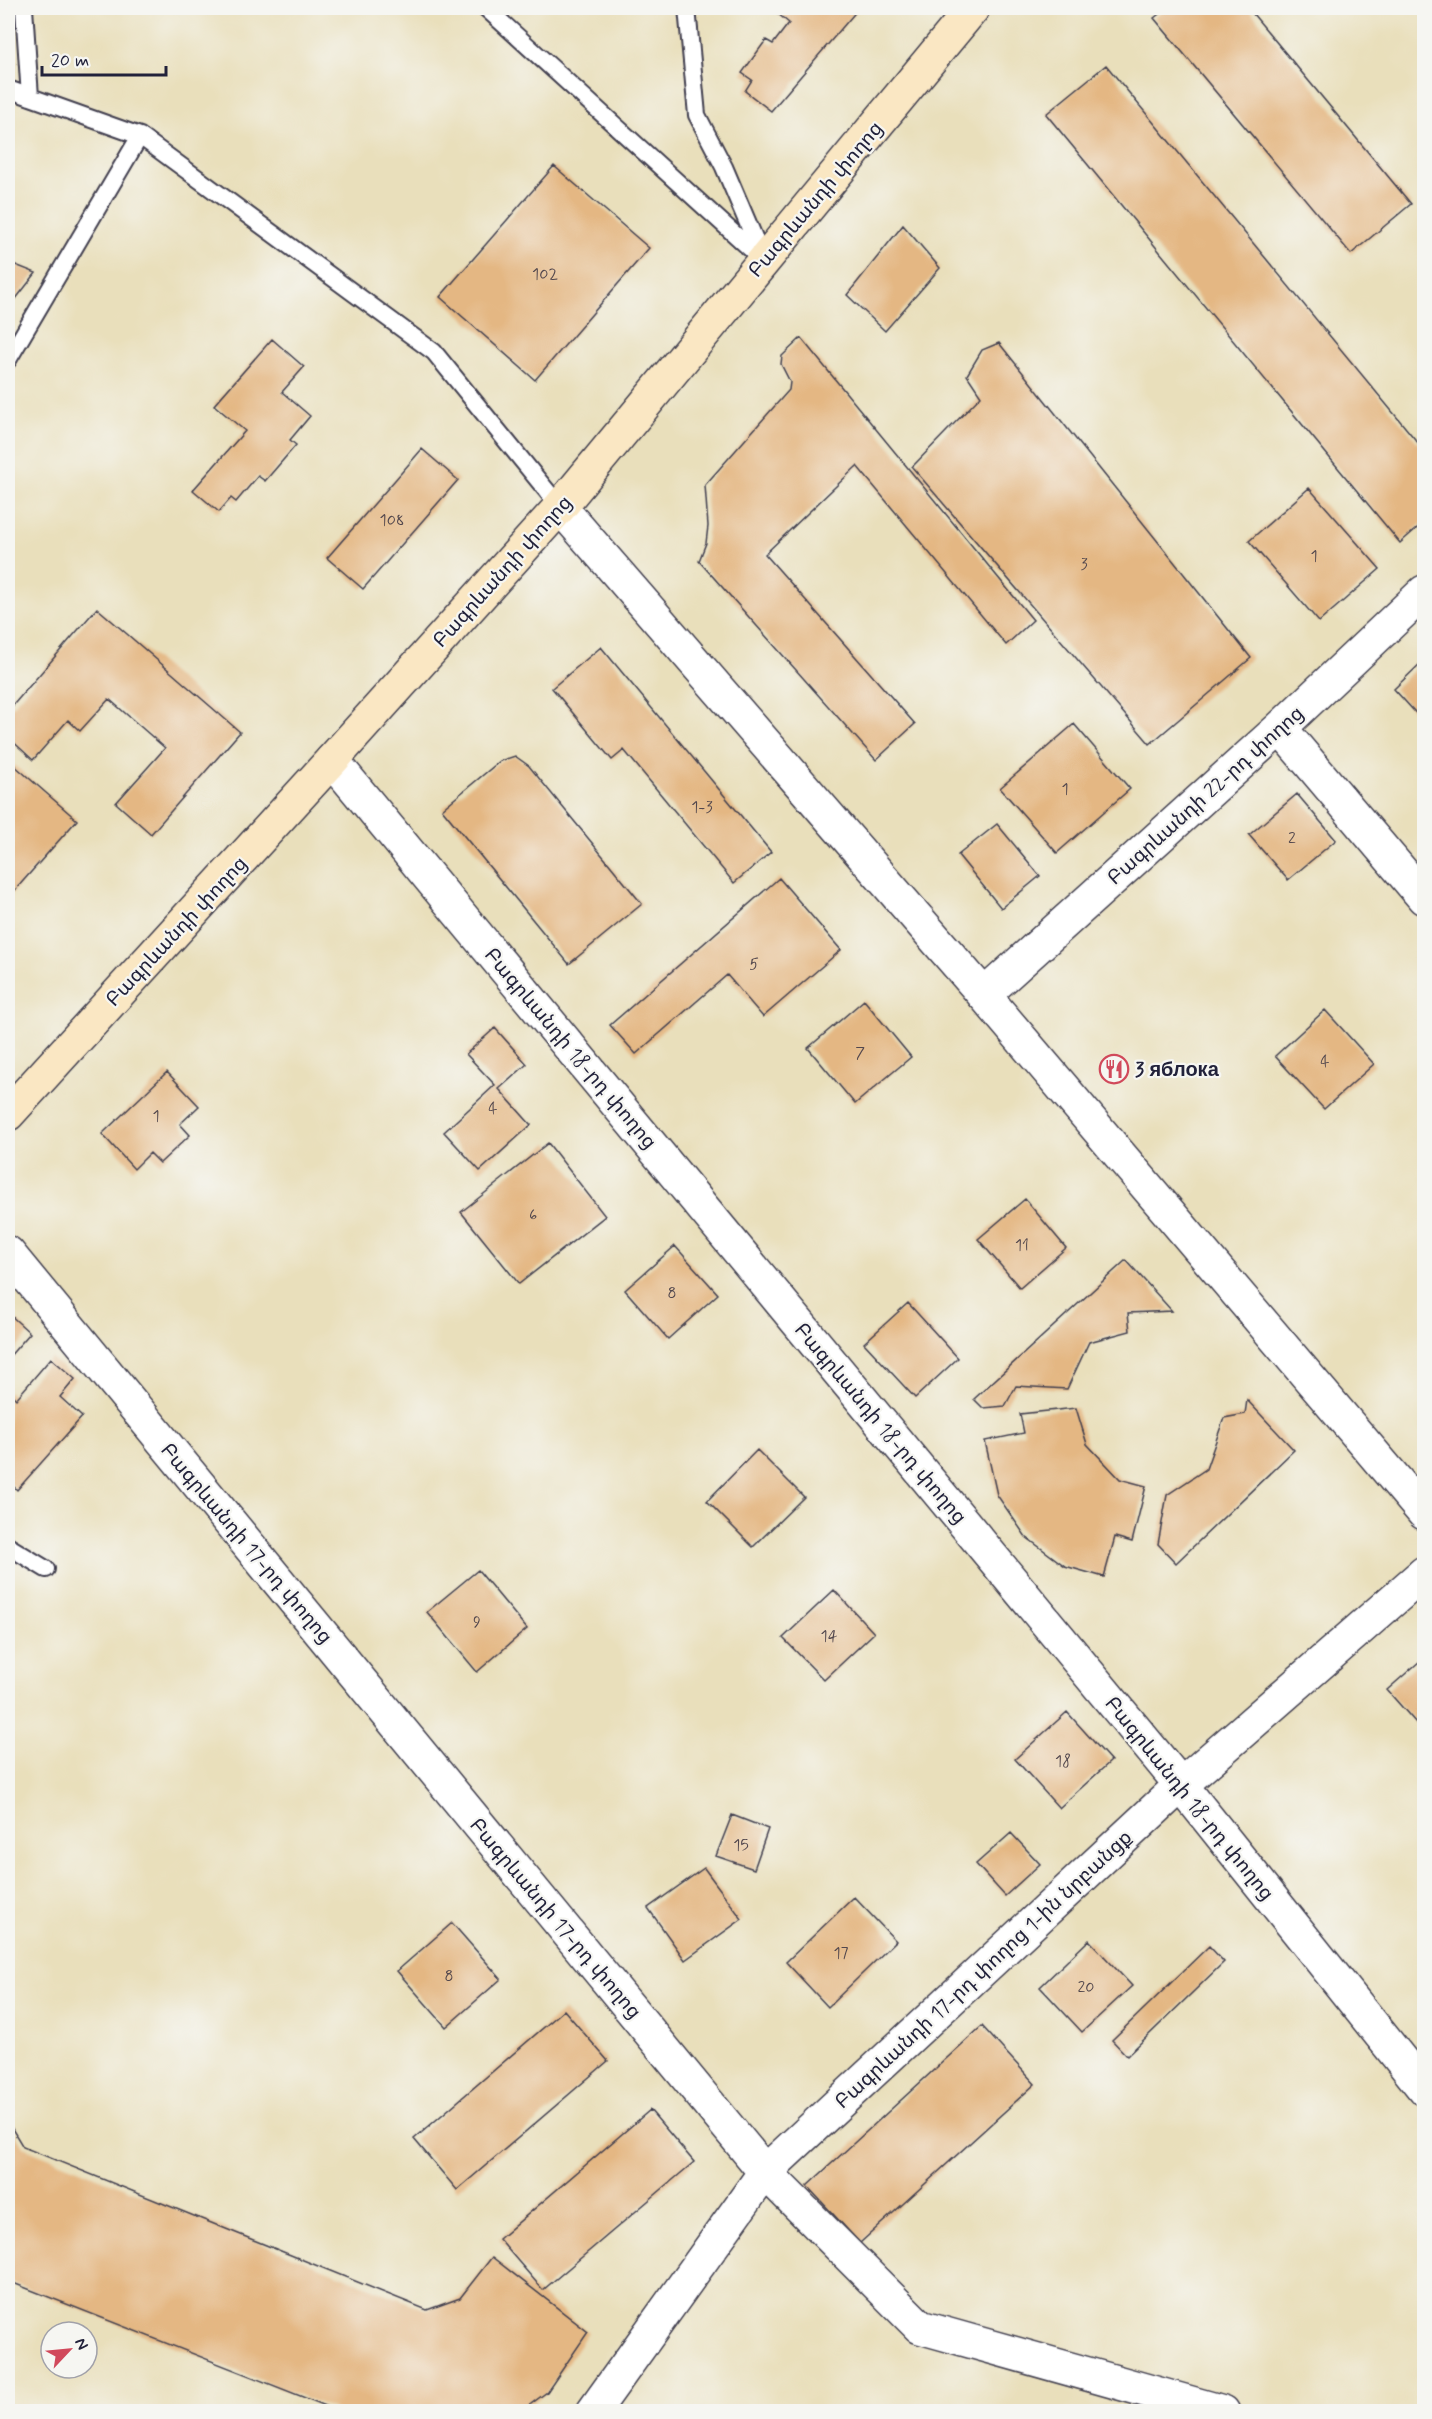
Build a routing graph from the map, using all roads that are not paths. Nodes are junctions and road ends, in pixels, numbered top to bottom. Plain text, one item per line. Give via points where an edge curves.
1 (24, 8) edge
2 (486, 8) edge
3 (687, 8) edge
4 (974, 8) edge
5 (8, 88) edge
6 (30, 97) junction
7 (140, 136) junction
8 (764, 261) junction
9 (8, 360) edge
10 (560, 507) junction
11 (1425, 592) edge
12 (1280, 728) junction
13 (332, 760) junction
14 (1425, 898) edge
15 (984, 995) junction
16 (9, 1110) edge
17 (8, 1253) edge
18 (1425, 1513) edge
19 (8, 1546) edge
20 (46, 1569) dead end
21 (1425, 1573) edge
22 (1181, 1785) junction
23 (1425, 2089) edge
24 (765, 2172) junction
25 (593, 2412) edge
26 (1223, 2412) edge

1 - 6 lane
2 - 8 lane
3 - 8 lane via 697,115 724,166
4 - 8 main road, Բագրևանդի փողոց
5 - 6 lane
6 - 7 lane
7 - 9 lane
7 - 10 lane via 434,352
8 - 10 main road, Բագրևանդի փողոց
10 - 13 main road, Բագրևանդի փողոց
10 - 15 street
11 - 12 street, Բագրևանդի 22-րդ փողոց
12 - 14 street
12 - 15 street, Բագրևանդի 22-րդ փողոց
13 - 16 main road, Բագրևանդի փողոց
13 - 22 street, Բագրևանդի 18-րդ փողոց
15 - 18 street
17 - 24 street, Բագրևանդի 17-րդ փողոց
19 - 20 lane
21 - 22 street, Բագրևանդի 17-րդ փողոց 1-ին նրբանցք
22 - 23 street, Բագրևանդի 18-րդ փողոց
22 - 24 street, Բագրևանդի 17-րդ փողոց 1-ին նրբանցք
24 - 25 street, Բագրևանդի 17-րդ փողոց 1-ին նրբանցք
24 - 26 street, Բագրևանդի 17-րդ փողոց via 920,2327

